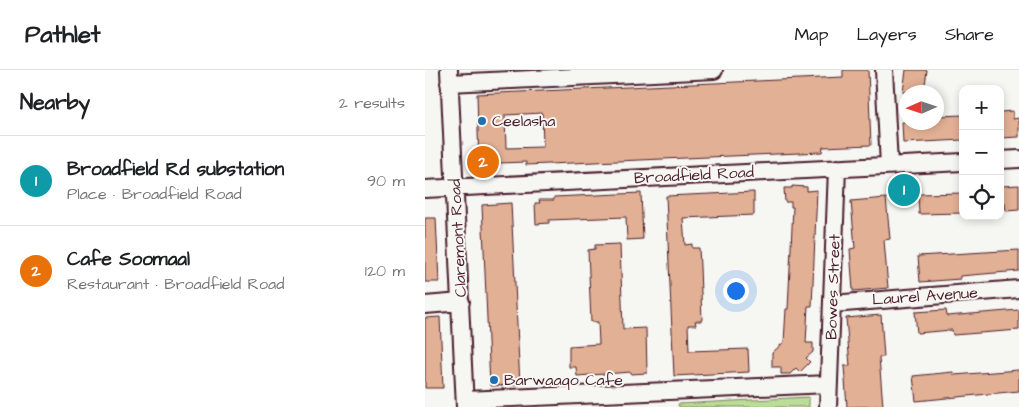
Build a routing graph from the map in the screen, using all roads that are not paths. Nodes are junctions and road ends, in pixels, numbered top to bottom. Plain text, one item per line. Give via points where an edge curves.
1 (714, 70) edge
2 (884, 70) edge
3 (669, 71) edge
4 (565, 73) edge
5 (449, 76) edge
6 (1019, 159) edge
7 (1004, 160) edge
8 (959, 162) edge
9 (889, 165) junction
10 (837, 168) junction
11 (455, 187) junction
12 (425, 189) edge
13 (1019, 289) edge
14 (461, 302) junction
15 (832, 304) junction
16 (425, 305) edge
17 (829, 384) junction
18 (465, 403) edge
19 (828, 407) edge

1 - 3 street
2 - 9 street
3 - 4 street
4 - 5 street via 504,80
5 - 11 street, Claremont Road
6 - 7 street
8 - 9 street, Broadfield Road
9 - 10 street, Broadfield Road
10 - 11 street, Broadfield Road
10 - 15 street, Bowes Street
11 - 12 street, Broadfield Road
11 - 14 street, Claremont Road
13 - 15 street, Laurel Avenue
14 - 16 street
14 - 18 street, Claremont Road
15 - 17 street, Bowes Street
17 - 18 street
17 - 19 street, Bowes Street

